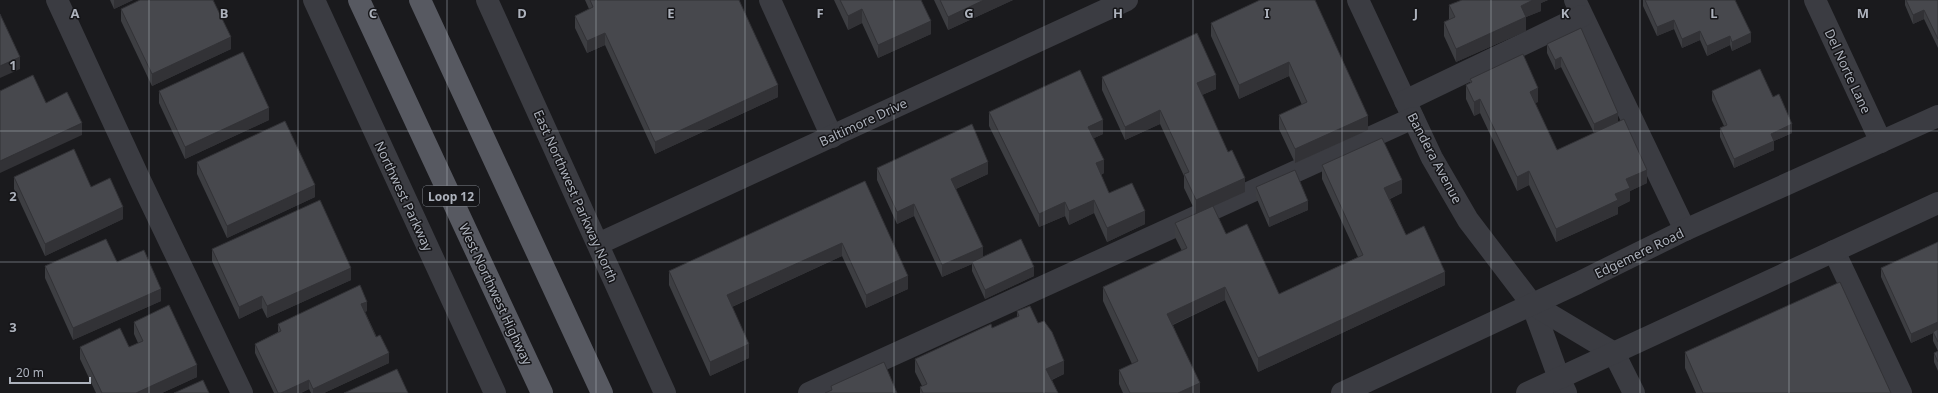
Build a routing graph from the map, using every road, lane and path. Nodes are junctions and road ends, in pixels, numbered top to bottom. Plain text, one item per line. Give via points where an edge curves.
1 (57, 0) edge
2 (314, 0) edge
3 (360, 0) edge
4 (420, 0) edge
5 (487, 0) edge
6 (770, 0) edge
7 (1127, 0) edge
8 (1358, 0) edge
9 (1815, 0) edge
10 (1090, 8) edge
11 (1578, 8) edge
12 (1409, 109) junction
13 (1938, 116) edge
14 (832, 137) junction
15 (1881, 142) junction
16 (1938, 203) edge
17 (1685, 230) junction
18 (598, 244) junction
19 (1834, 251) junction
20 (1532, 304) junction
21 (1614, 353) junction
22 (1562, 386) edge
23 (242, 393) edge
24 (495, 393) edge
25 (542, 393) edge
26 (602, 393) edge
27 (665, 393) edge
28 (809, 393) edge
29 (1342, 393) edge
30 (1527, 393) edge
31 (1634, 393) edge
32 (1901, 393) edge

1 - 23 street
2 - 24 street, Northwest Parkway
3 - 25 main road, West Northwest Highway / Loop 12
4 - 26 main road
5 - 18 street, East Northwest Parkway North
6 - 14 street
7 - 10 street, Baltimore Drive
8 - 12 street, Bandera Avenue
9 - 15 street, Del Norte Lane
10 - 14 street, Baltimore Drive
11 - 12 street
11 - 17 street
12 - 20 street, Bandera Avenue via 1432,158 1468,220
12 - 28 street
13 - 15 street, Edgemere Road
14 - 18 street, Baltimore Drive
15 - 17 street, Edgemere Road
16 - 19 street
17 - 20 street, Edgemere Road
18 - 27 street, East Northwest Parkway North
19 - 21 street
19 - 32 street
20 - 21 street, Bandera Avenue
20 - 22 street, Bandera Avenue
20 - 29 street, Edgemere Road
21 - 22 street
21 - 31 street
22 - 30 street

